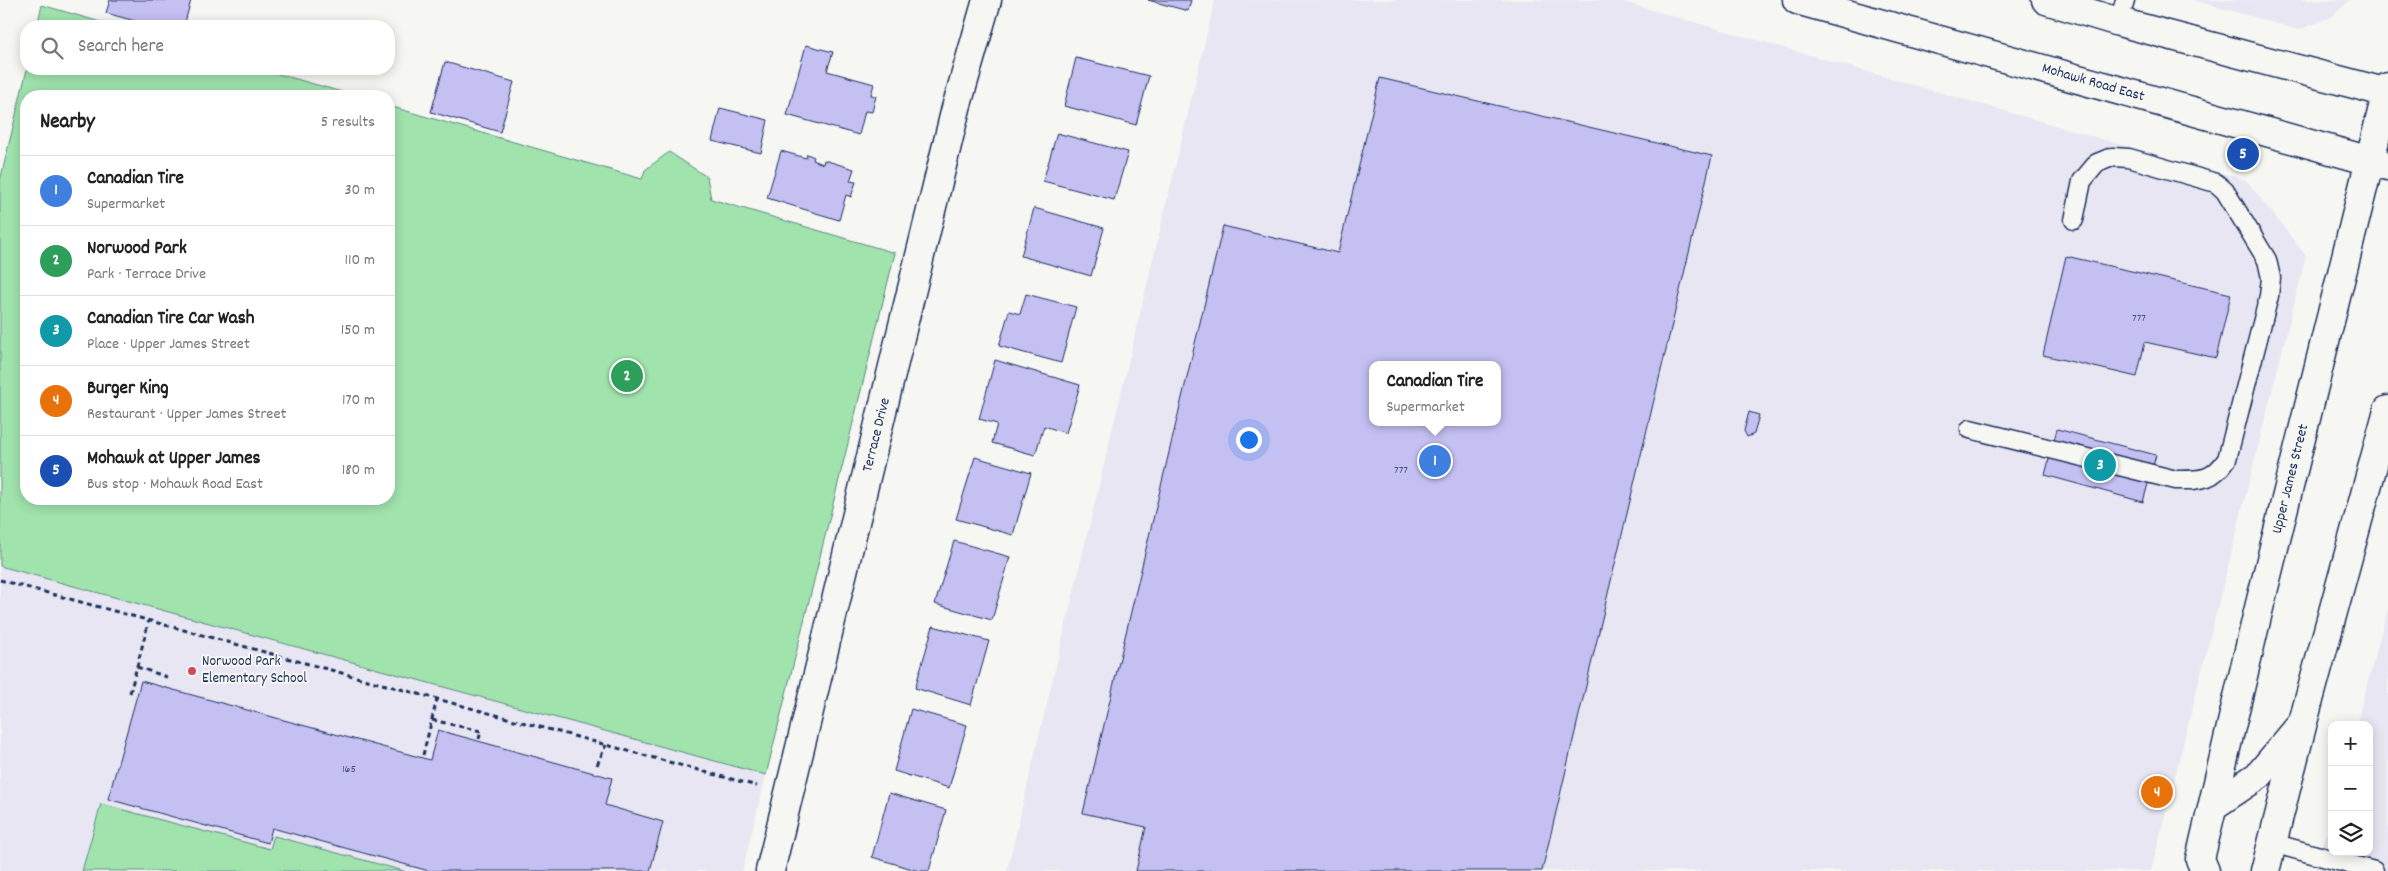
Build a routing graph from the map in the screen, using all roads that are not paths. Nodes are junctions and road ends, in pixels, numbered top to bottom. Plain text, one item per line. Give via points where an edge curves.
1 (986, 0) edge
2 (1797, 0) edge
3 (2046, 0) edge
4 (2122, 11) edge
5 (2388, 91) edge
6 (2379, 163) edge
7 (2074, 220) dead end
8 (2388, 410) edge
9 (1970, 429) dead end
10 (2303, 722) junction
11 (2212, 806) junction
12 (2272, 843) junction
13 (770, 871) edge
14 (2205, 871) edge
15 (2265, 871) edge
16 (2374, 871) edge

1 - 13 main road, Terrace Drive via 956,108
2 - 6 main road, Mohawk Road East
3 - 4 main road
4 - 5 main road
5 - 6 main road, Upper James Street
6 - 11 main road, Upper James Street
7 - 9 lane via 2082,181 2097,163 2112,157 2129,158 2216,183 2225,191 2267,260 2271,278 2227,459 2217,474 2200,480 2176,480
8 - 10 main road
10 - 11 main road via 2259,775
10 - 12 main road
11 - 14 main road, Upper James Street via 2200,859
12 - 15 main road
12 - 16 lane

